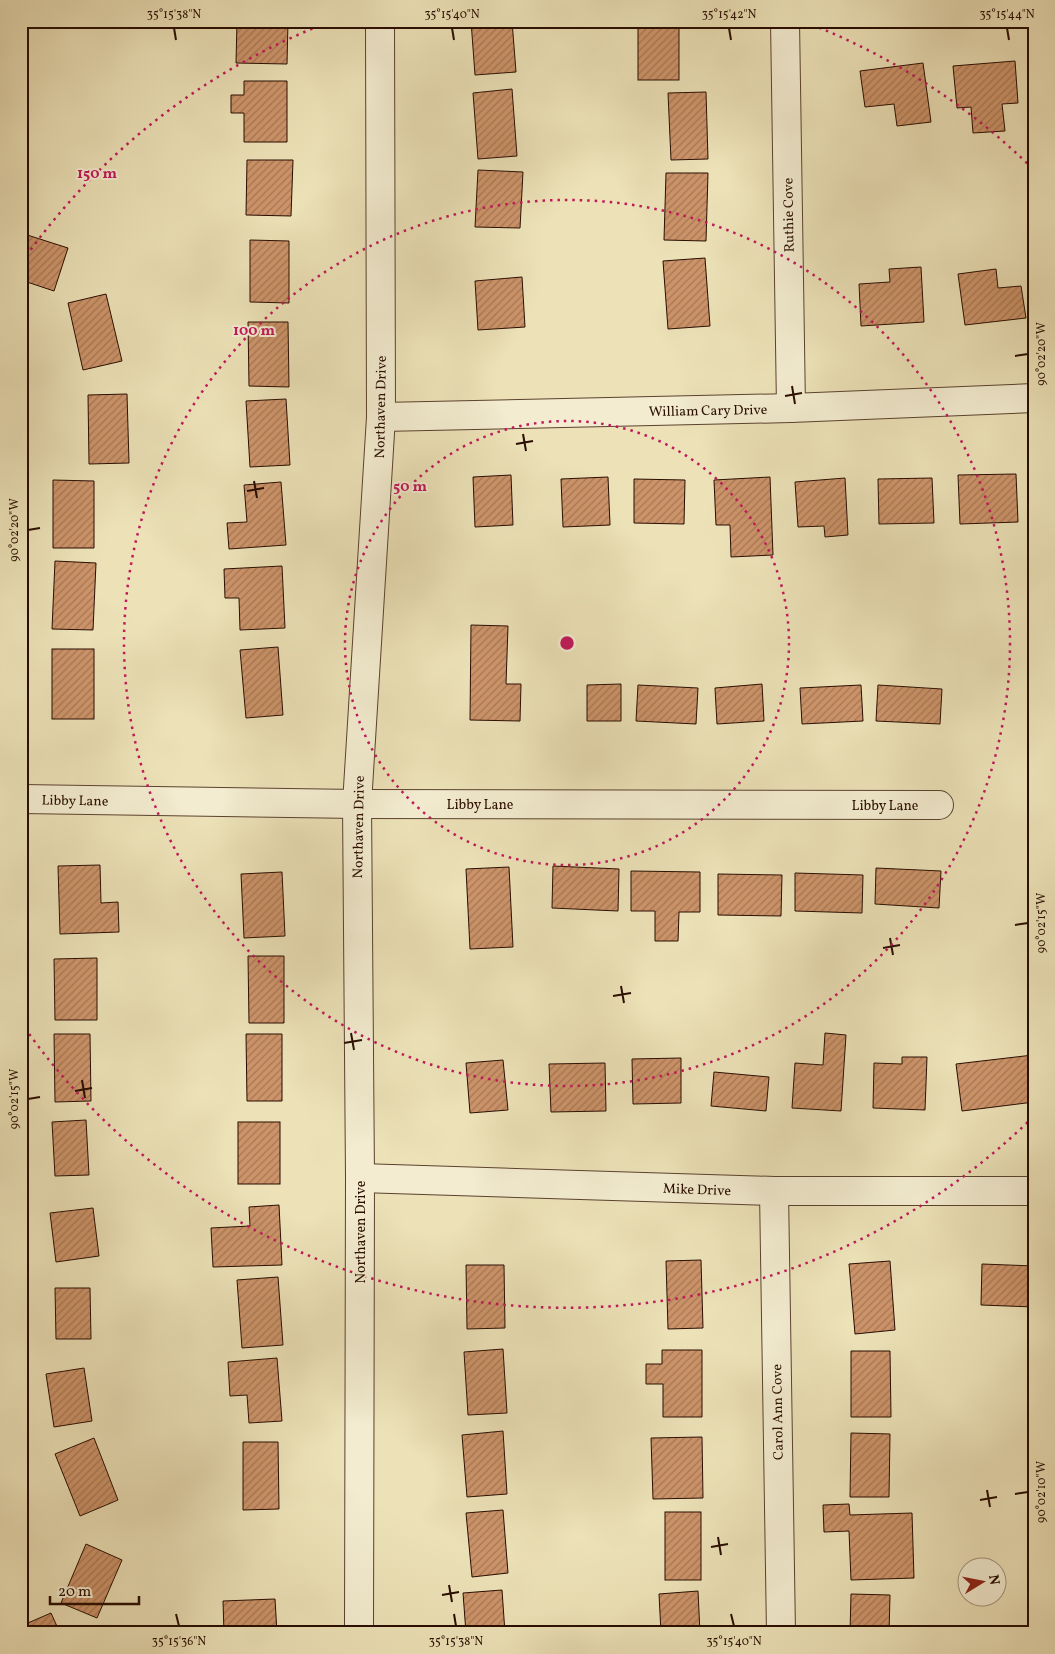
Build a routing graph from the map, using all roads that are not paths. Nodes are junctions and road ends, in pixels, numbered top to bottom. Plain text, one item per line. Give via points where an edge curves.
1 (380, 21) edge
2 (786, 21) edge
3 (1034, 398) edge
4 (791, 408) junction
5 (381, 417) junction
6 (21, 799) edge
7 (357, 804) junction
8 (939, 805) dead end
9 (360, 1178) junction
10 (774, 1191) junction
11 (1034, 1191) edge
12 (359, 1633) edge
13 (781, 1633) edge

1 - 5 street, Northaven Drive
2 - 4 street, Ruthie Cove
3 - 4 street, William Cary Drive
4 - 5 street, William Cary Drive
5 - 7 street, Northaven Drive
6 - 7 street, Libby Lane
7 - 8 street, Libby Lane
7 - 9 street, Northaven Drive
9 - 10 street, Mike Drive
9 - 12 street, Northaven Drive
10 - 11 street, Mike Drive
10 - 13 street, Carol Ann Cove

